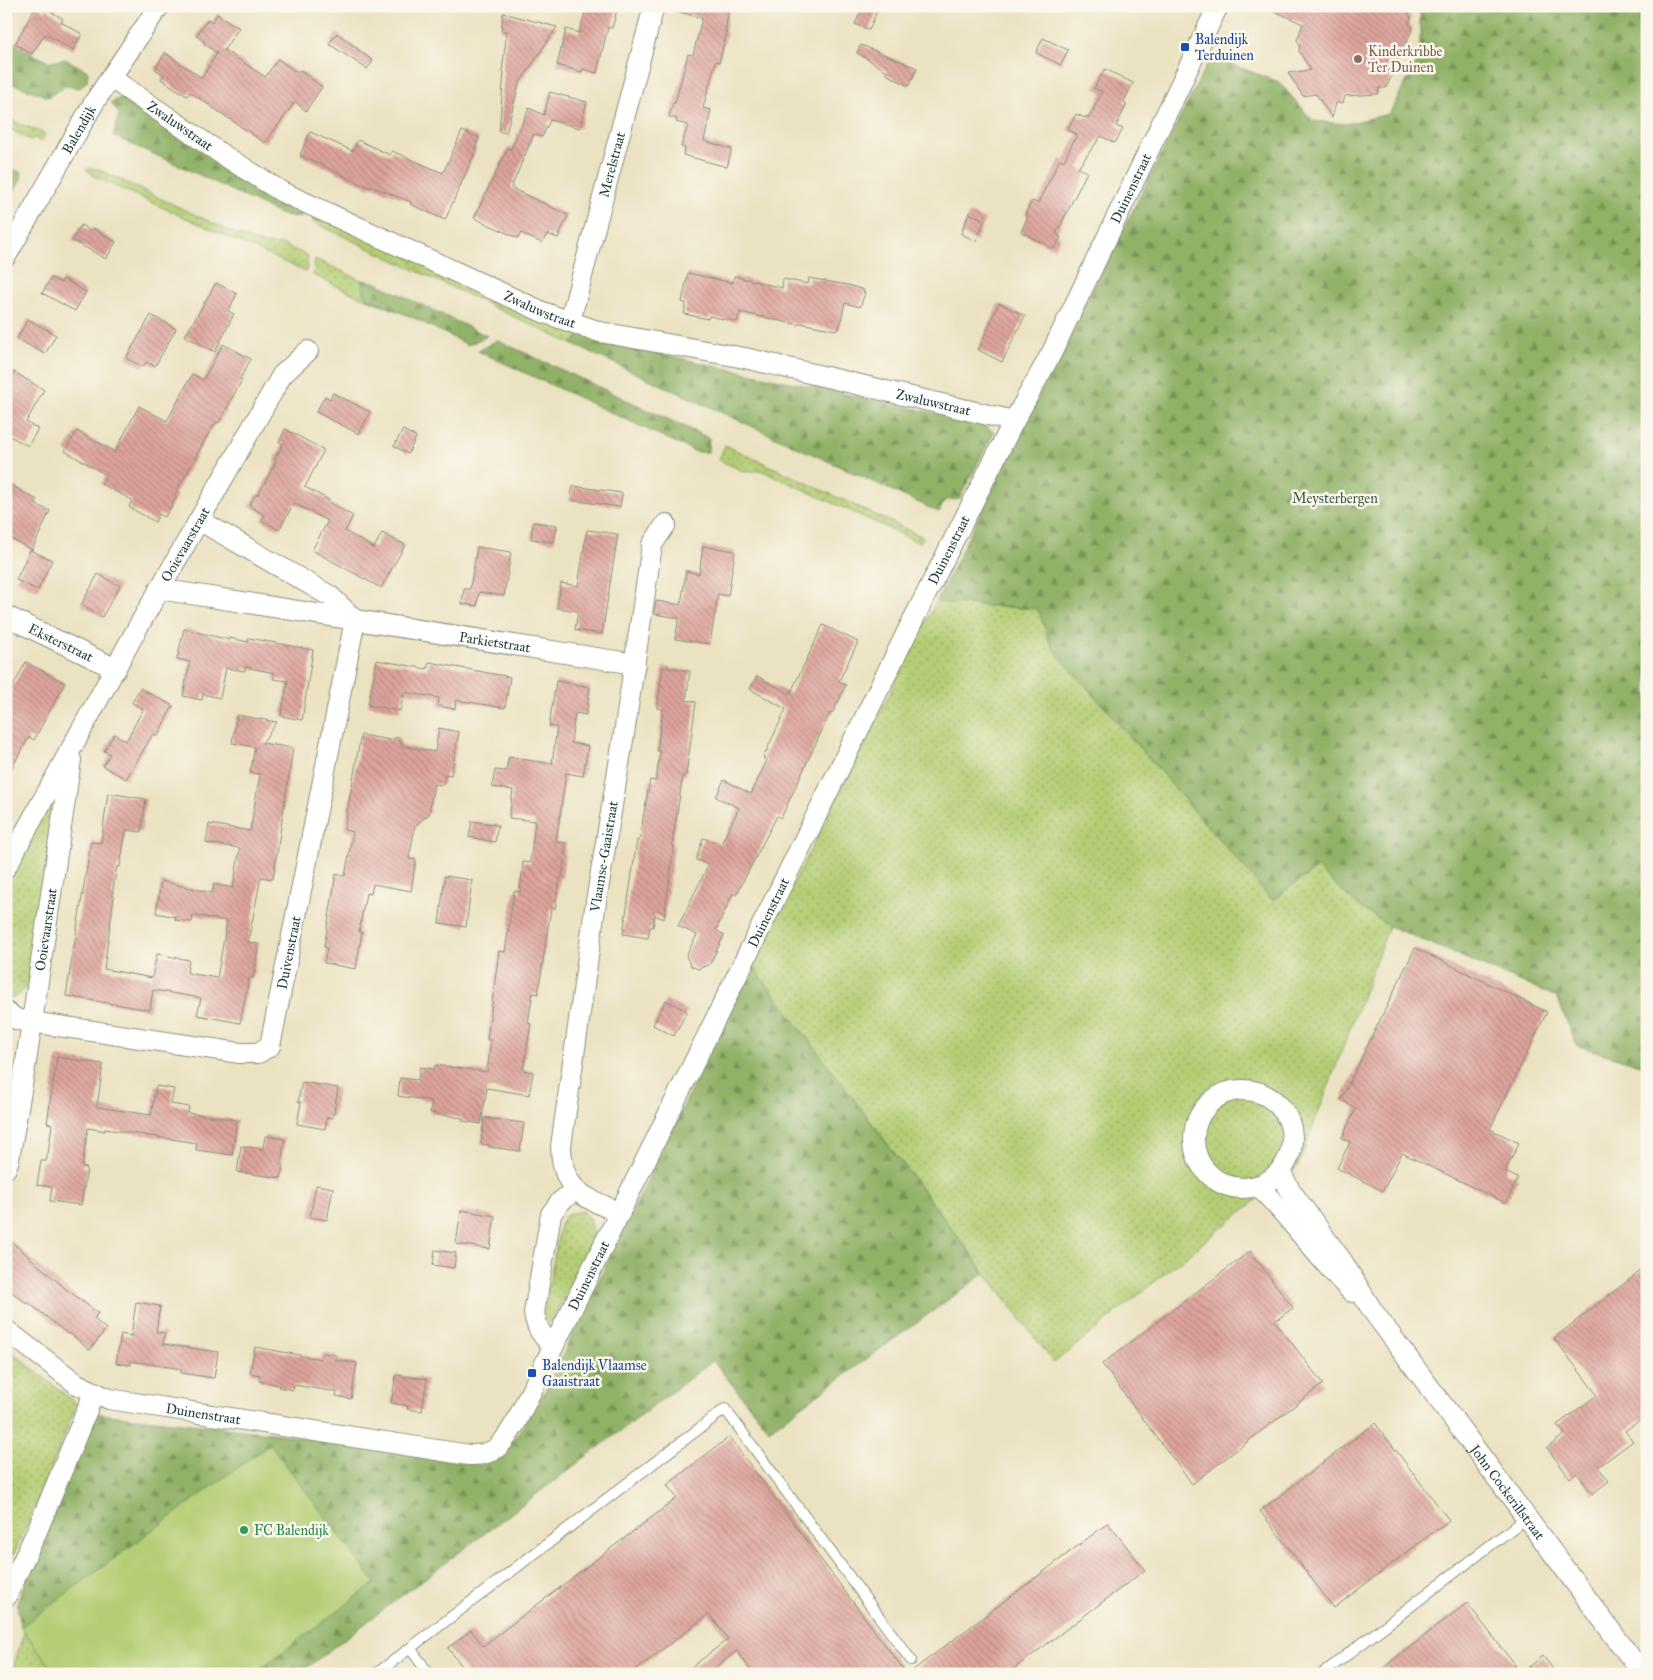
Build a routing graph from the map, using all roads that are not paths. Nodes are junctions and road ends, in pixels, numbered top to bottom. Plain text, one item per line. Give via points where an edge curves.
1 (159, 6) edge
2 (654, 6) edge
3 (1218, 6) edge
4 (111, 78) junction
5 (6, 256) edge
6 (570, 321) junction
7 (308, 351) dead end
8 (1014, 421) junction
9 (199, 520) junction
10 (666, 524) dead end
11 (160, 589) junction
12 (6, 616) edge
13 (355, 620) junction
14 (635, 664) junction
15 (116, 669) junction
16 (73, 746) junction
17 (6, 867) edge
18 (6, 1012) edge
19 (31, 1022) junction
20 (6, 1168) edge
21 (1280, 1171) junction
22 (1258, 1186) junction
23 (574, 1190) junction
24 (620, 1213) junction
25 (1372, 1310) junction
26 (6, 1330) edge
27 (553, 1348) junction
28 (94, 1393) junction
29 (1526, 1518) junction
30 (6, 1597) edge
31 (410, 1648) junction
32 (912, 1660) dead end
33 (376, 1674) edge
34 (430, 1674) edge
35 (1322, 1674) edge
36 (1643, 1674) edge

1 - 4 street, Balendijk
2 - 6 street, Merelstraat
3 - 8 street, Duinenstraat via 1052,352
4 - 5 street, Balendijk
4 - 6 street, Zwaluwstraat via 282,192 545,313
6 - 8 street, Zwaluwstraat via 600,332 745,358
7 - 9 street, Ooievaarstraat via 282,375
8 - 24 street, Duinenstraat
9 - 11 street, Ooievaarstraat
9 - 13 street via 330,596
10 - 14 street, Vlaamse-Gaaistraat via 652,546
11 - 13 street, Parkietstraat
11 - 15 street, Ooievaarstraat
12 - 15 street, Eksterstraat
13 - 14 street, Parkietstraat
13 - 19 street, Duivenstraat via 270,1046 258,1053 240,1054
14 - 23 street, Vlaamse-Gaaistraat via 560,1146 564,1174
15 - 16 street, Ooievaarstraat
16 - 17 street, Ooievaarstraat
16 - 19 street, Ooievaarstraat
18 - 19 street via 18,1020
19 - 20 street, Ooievaarstraat
21 - 22 street
21 - 22 street via 1291,1150 1292,1137 1286,1114 1265,1095 1249,1090 1233,1091 1218,1097 1205,1108 1197,1122 1194,1138 1202,1168 1227,1186
21 - 25 street, John Cockerillstraat
22 - 25 street, John Cockerillstraat via 1279,1206 1331,1271
23 - 24 street
23 - 27 street via 550,1214 534,1313 536,1326
24 - 27 street, Duinenstraat
25 - 29 street, John Cockerillstraat
26 - 28 street, Duinenstraat via 77,1384
27 - 28 street, Duinenstraat via 502,1444 481,1456 131,1404
28 - 30 street
29 - 35 lane
29 - 36 street, John Cockerillstraat
31 - 32 lane via 725,1409
31 - 33 lane
31 - 34 lane

